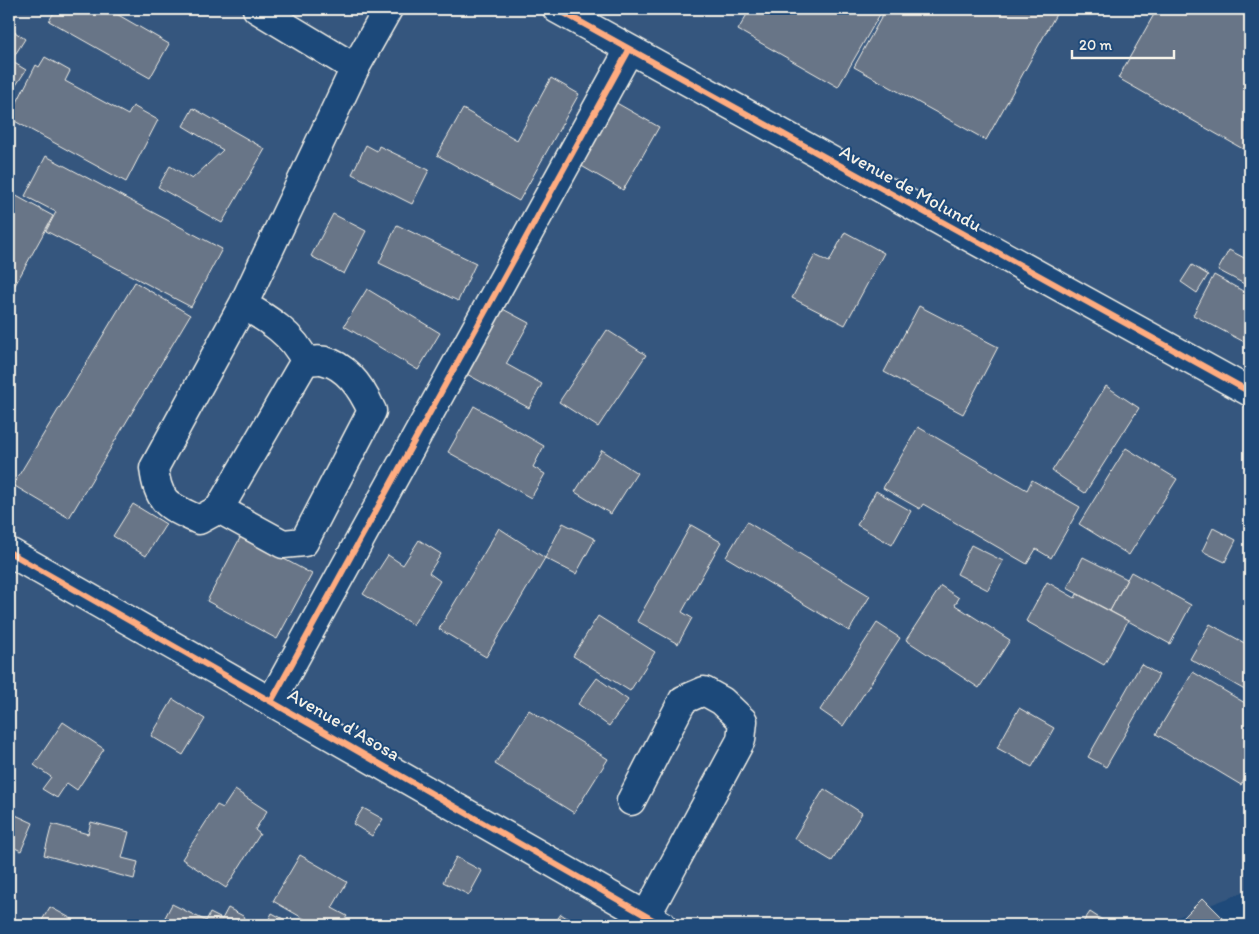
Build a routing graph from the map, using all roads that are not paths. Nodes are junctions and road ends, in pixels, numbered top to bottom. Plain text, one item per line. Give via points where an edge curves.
1 (258, 9) edge
2 (388, 9) edge
3 (557, 9) edge
4 (629, 50) junction
5 (355, 68) junction
6 (242, 305) junction
7 (306, 361) junction
8 (1250, 392) edge
9 (219, 509) junction
10 (9, 552) edge
11 (272, 700) junction
12 (631, 801) dead end
13 (654, 921) edge

1 - 5 street
2 - 5 street
3 - 4 street, Avenue de Molundu
4 - 8 street, Avenue de Molundu
4 - 11 street
5 - 6 street
6 - 7 street via 266,317 300,348
6 - 9 street via 154,468 156,489 170,507 199,520
7 - 9 street
7 - 9 street via 325,361 344,371 362,388 372,411 304,542 283,544
10 - 11 street, Avenue d'Asosa
11 - 13 street, Avenue d'Asosa
12 - 13 street via 683,700 704,691 722,701 743,721 741,740

